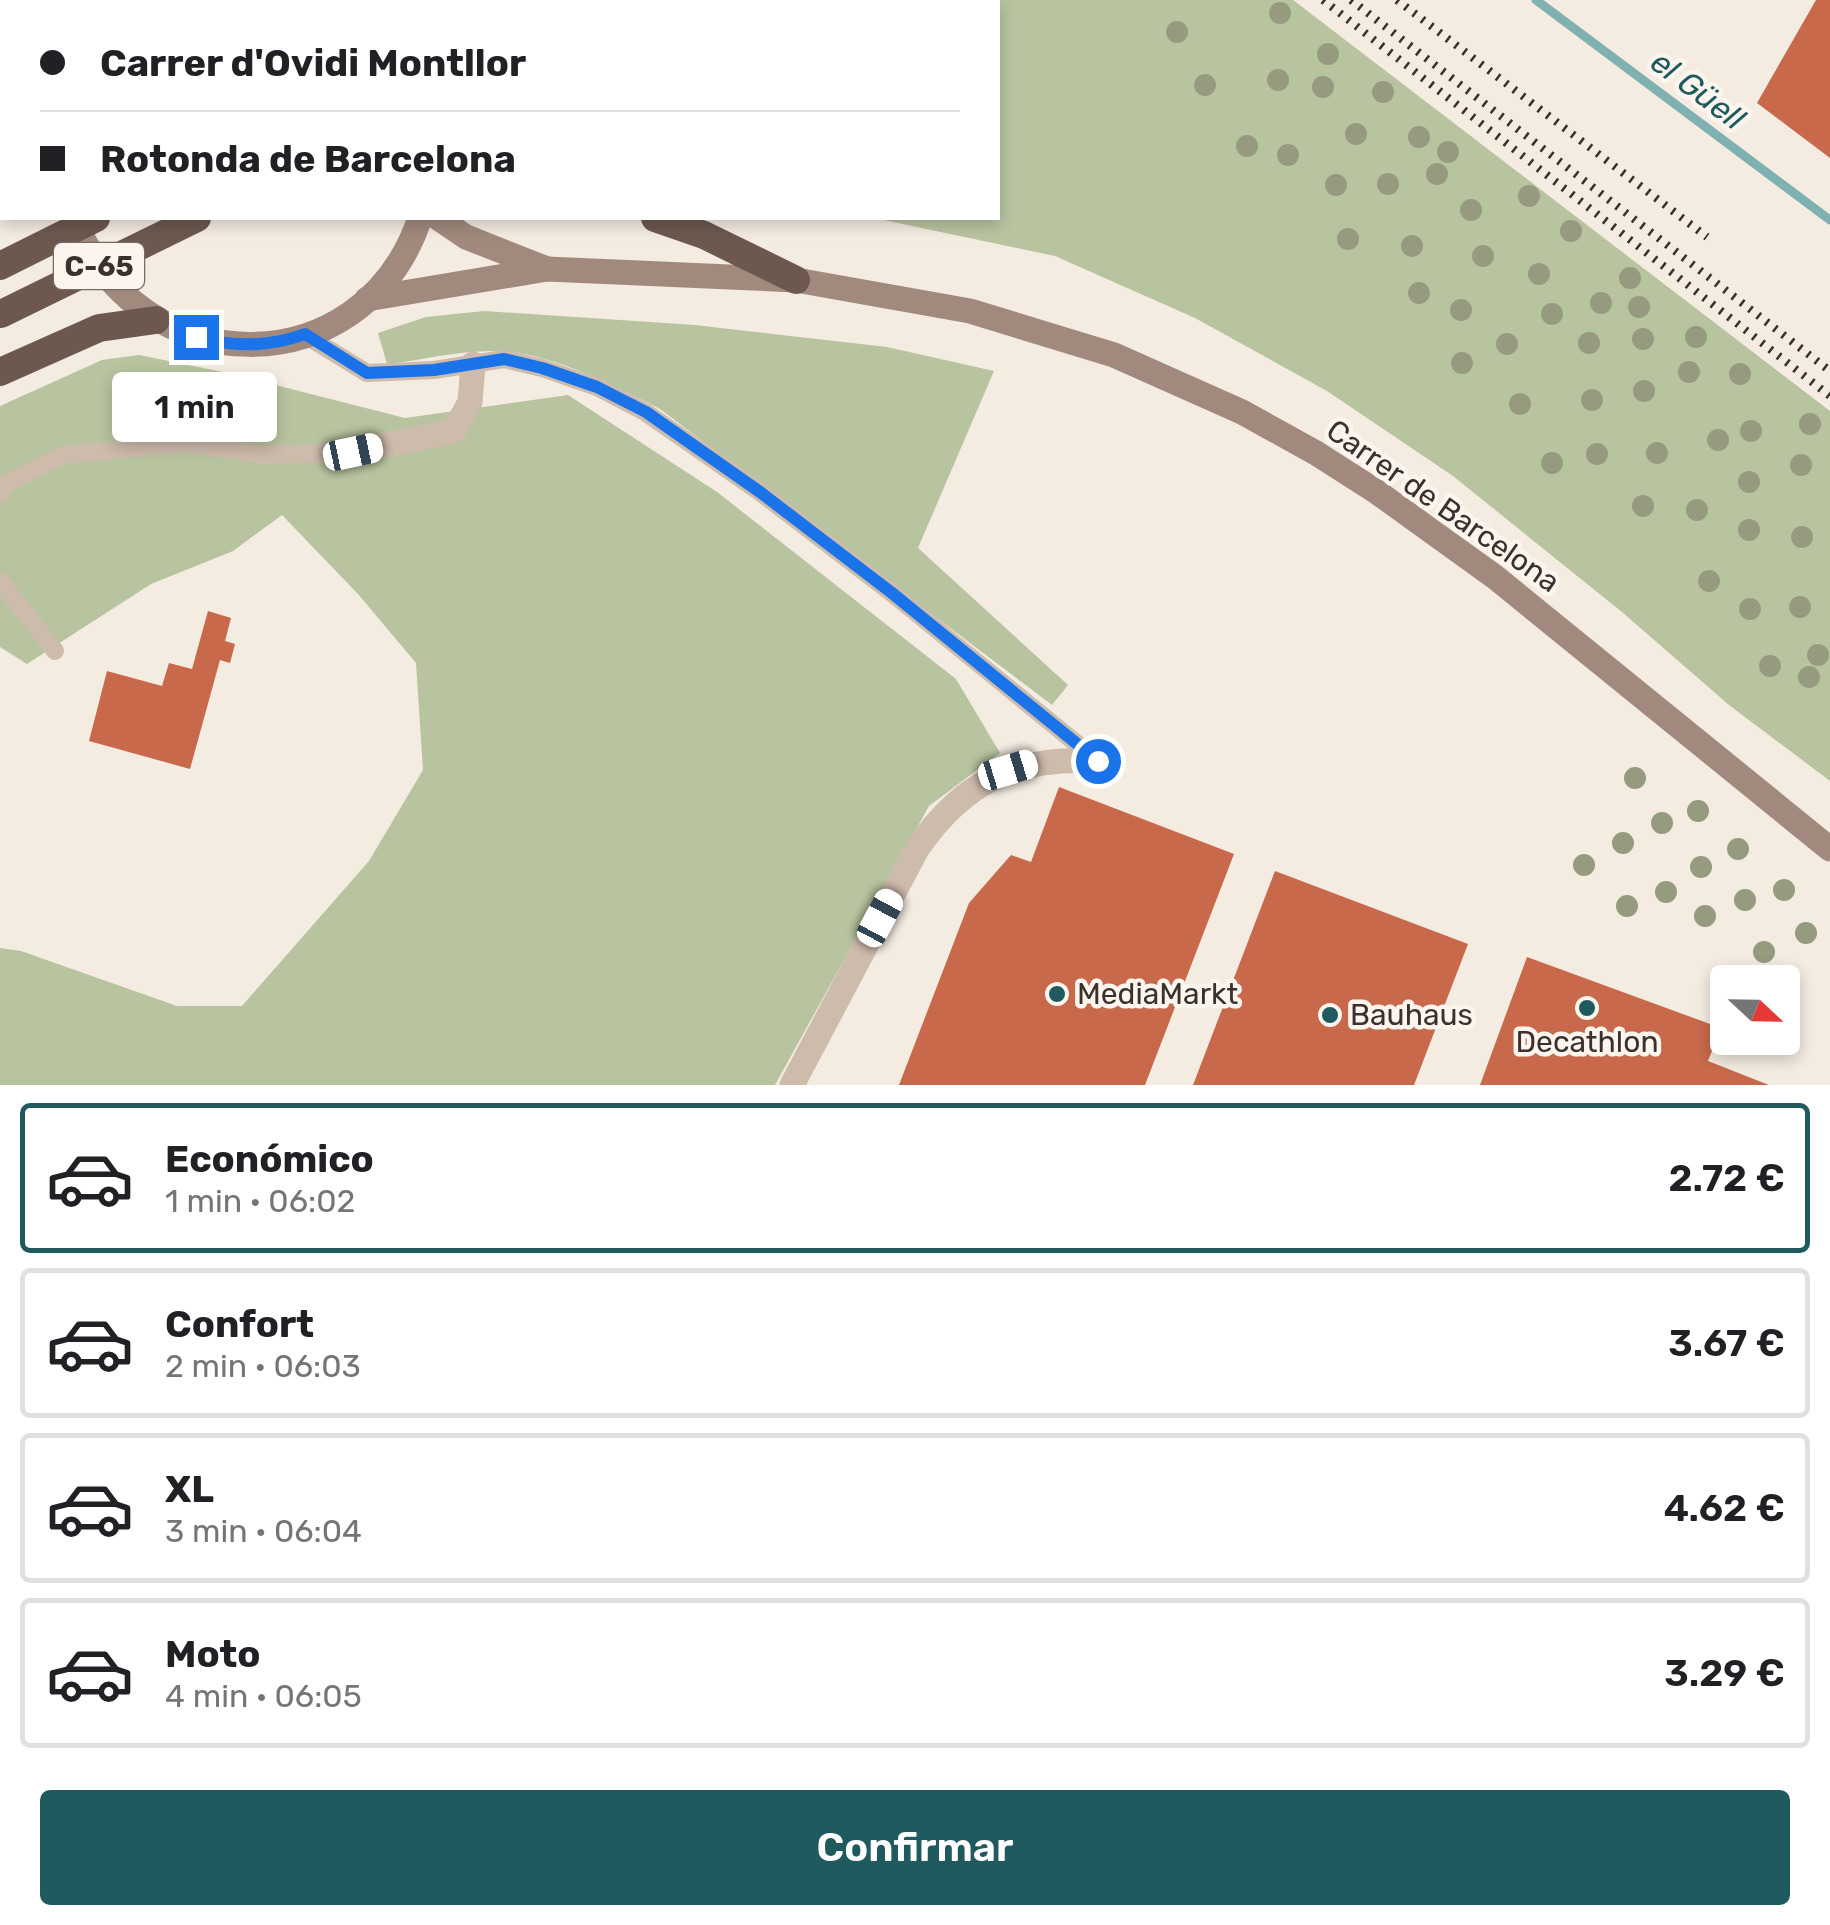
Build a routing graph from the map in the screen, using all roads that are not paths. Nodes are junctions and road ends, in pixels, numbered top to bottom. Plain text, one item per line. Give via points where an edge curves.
1 (75, 220) edge
2 (92, 220) edge
3 (193, 220) edge
4 (419, 220) edge
5 (441, 220) edge
6 (662, 220) edge
7 (0, 266) edge
8 (546, 269) junction
9 (796, 280) junction
10 (368, 299) junction
11 (0, 314) edge
12 (156, 320) junction
13 (305, 334) junction
14 (473, 364) junction
15 (0, 372) edge
16 (353, 452) joint
17 (0, 495) edge
18 (0, 580) edge
19 (55, 651) dead end
20 (1098, 761) joint
21 (1830, 849) edge
22 (792, 1085) edge

1 - 12 main road via 110,282
2 - 7 highway, C-65, bridge
3 - 11 highway, C-65, bridge
4 - 10 main road via 398,263
5 - 8 main road, Carrer de Barcelona
6 - 9 highway
8 - 9 main road, Carrer de Barcelona
8 - 10 main road, Carrer de Barcelona
9 - 21 main road, Carrer de Barcelona via 970,311 1046,333 1114,355 1242,412 1377,492 1495,577
10 - 13 main road
12 - 13 main road via 224,343 263,344
12 - 15 highway via 99,328
13 - 14 lane via 367,373
14 - 16 street via 470,402 454,432
14 - 20 lane via 504,359 542,368 646,412 892,593
16 - 17 lane via 265,456 185,443 63,455 4,485
18 - 19 lane
20 - 22 street via 1036,762 1008,770 936,820

